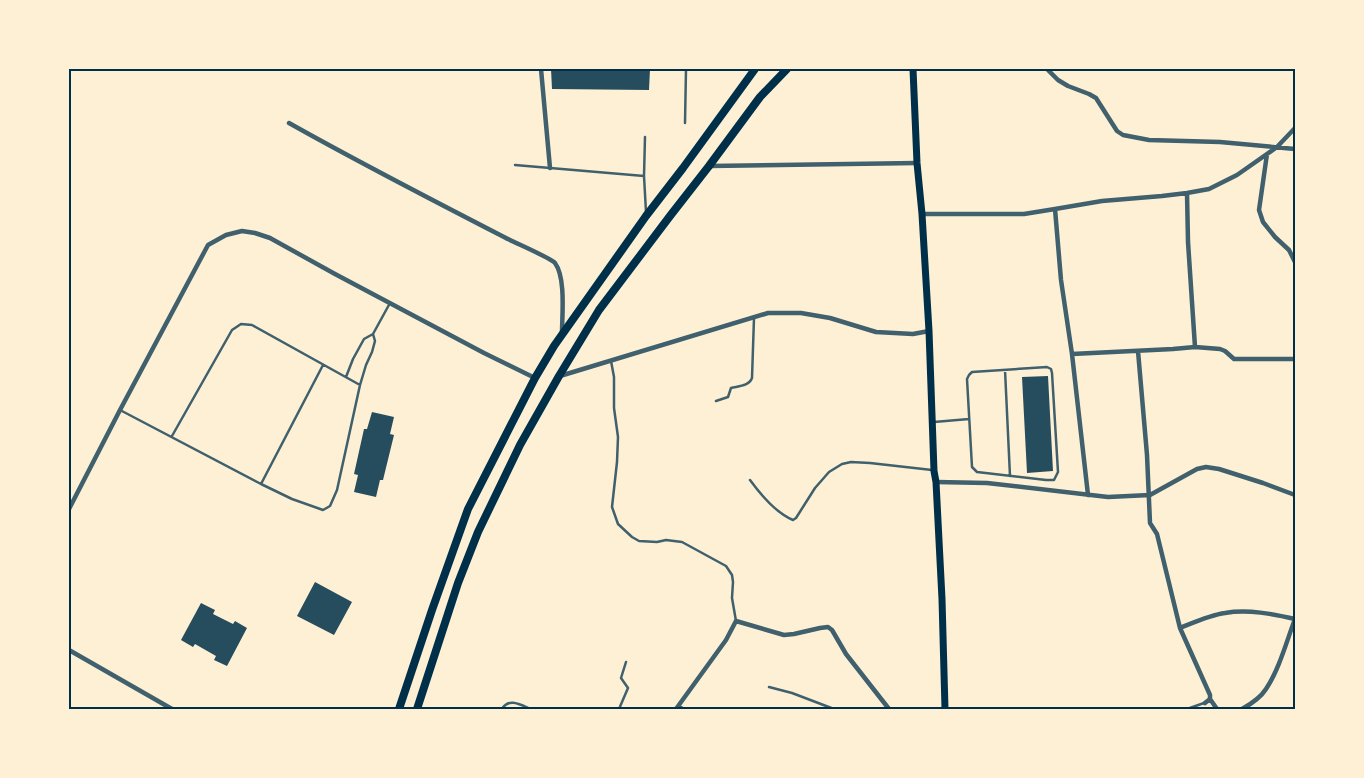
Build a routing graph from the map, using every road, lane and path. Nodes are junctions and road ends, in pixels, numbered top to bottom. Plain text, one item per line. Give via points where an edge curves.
1 (541, 69) edge
2 (686, 69) edge
3 (755, 69) edge
4 (787, 69) edge
5 (913, 69) edge
6 (1047, 69) edge
7 (289, 123) dead end
8 (685, 123) dead end
9 (1295, 128) edge
10 (645, 137) dead end
11 (1277, 147) junction
12 (1295, 149) edge
13 (1267, 154) junction
14 (917, 163) junction
15 (515, 165) dead end
16 (709, 166) junction
17 (550, 168) junction
18 (644, 176) junction
19 (1187, 193) junction
20 (1056, 210) junction
21 (922, 214) junction
22 (646, 216) junction
23 (1295, 262) edge
24 (390, 303) junction
25 (754, 318) junction
26 (929, 331) junction
27 (372, 334) junction
28 (562, 335) junction
29 (1195, 347) junction
30 (1138, 351) junction
31 (1072, 354) junction
32 (1295, 359) edge
33 (611, 360) junction
34 (323, 365) junction
35 (1005, 370) junction
36 (559, 376) junction
37 (346, 377) junction
38 (535, 378) junction
39 (360, 385) junction
40 (716, 401) dead end
41 (120, 410) junction
42 (969, 419) junction
43 (932, 422) junction
44 (172, 436) junction
45 (934, 471) junction
46 (1010, 476) junction
47 (750, 480) dead end
48 (936, 482) junction
49 (261, 484) junction
50 (1088, 495) junction
51 (1150, 495) junction
52 (1295, 495) edge
53 (69, 509) edge
54 (1295, 619) edge
55 (736, 621) junction
56 (1180, 628) junction
57 (69, 650) edge
58 (626, 662) dead end
59 (769, 687) dead end
60 (1208, 701) junction
61 (677, 708) edge
62 (172, 709) edge
63 (399, 709) edge
64 (417, 709) edge
65 (502, 709) edge
66 (531, 709) edge
67 (619, 709) edge
68 (685, 709) edge
69 (834, 709) edge
70 (889, 709) edge
71 (945, 709) edge
72 (1187, 709) edge
73 (1217, 709) edge
74 (1242, 709) edge

1 - 17 street
2 - 8 lane
3 - 22 highway
4 - 16 highway via 760,97
5 - 14 main road
6 - 11 street via 1068,86 1096,98 1123,135 1149,140
7 - 28 street via 554,261 559,271 562,295
9 - 11 street
10 - 18 lane
11 - 12 street
11 - 13 street
13 - 19 street via 1209,189
13 - 23 street via 1259,210 1263,222
14 - 16 street
14 - 21 main road
15 - 17 lane
16 - 36 highway via 599,310
17 - 18 lane
18 - 22 lane
19 - 20 street via 1102,200
19 - 29 street
20 - 21 street via 1024,214
20 - 31 street via 1061,280
21 - 26 main road
22 - 28 highway
24 - 27 lane
24 - 38 street
24 - 41 street via 270,238 242,231 226,235 208,245
25 - 26 street via 768,313 801,313 876,332 913,334
25 - 33 street
25 - 40 lane via 751,381 731,388 728,397
26 - 43 main road
27 - 37 lane via 364,339
27 - 39 lane via 375,342
28 - 38 highway
29 - 30 street
29 - 32 street via 1220,349 1234,359
30 - 31 street
30 - 51 street
31 - 50 street
33 - 36 street
33 - 55 lane via 618,437 612,507 618,524 639,541 682,542 726,566 732,575
34 - 37 lane
34 - 44 lane via 252,325 241,324 232,330
34 - 49 lane
35 - 42 lane via 972,372 969,375
35 - 46 lane
35 - 46 lane via 1050,369 1058,472 1054,480
36 - 64 highway via 520,445 478,532
37 - 39 lane
38 - 63 highway via 468,509
39 - 49 lane via 337,490 330,506 323,510
41 - 44 lane
41 - 53 street
42 - 43 lane
42 - 46 lane via 972,467 977,472
43 - 45 main road
44 - 49 lane
45 - 47 lane via 870,463 842,464 829,472 793,520 774,507
45 - 48 main road
48 - 50 street via 987,483
48 - 71 main road
50 - 51 street
51 - 52 street via 1206,467
51 - 56 street via 1150,523 1157,534
54 - 56 street via 1252,612 1224,613
54 - 74 street via 1267,688
55 - 61 street
55 - 70 street via 784,635 828,627
56 - 60 street via 1210,695
57 - 62 street
58 - 67 lane via 621,678 628,688
59 - 69 lane
60 - 72 lane
60 - 73 street
61 - 68 lane
65 - 66 lane via 514,702

